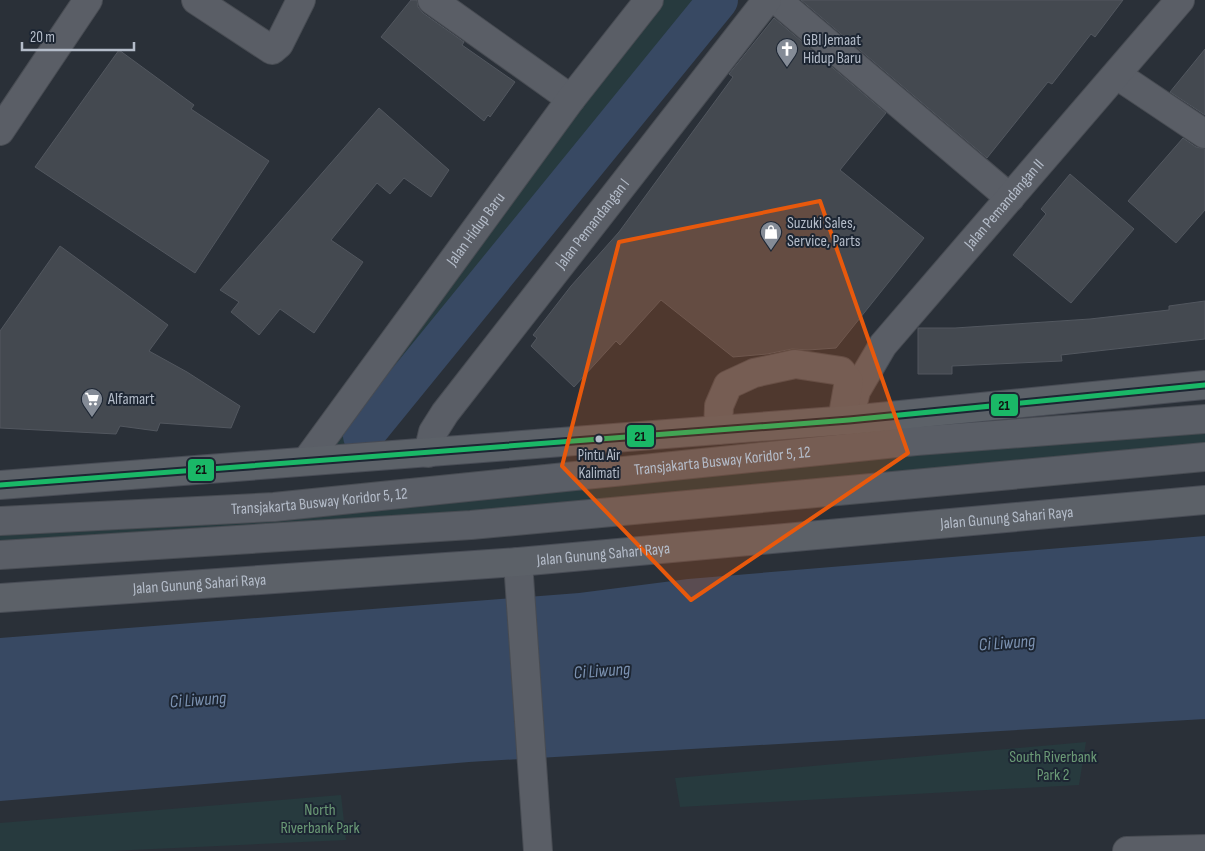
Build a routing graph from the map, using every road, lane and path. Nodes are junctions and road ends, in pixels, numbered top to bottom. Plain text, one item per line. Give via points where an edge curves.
1 (88, 0) edge
2 (196, 0) edge
3 (301, 0) edge
4 (432, 0) edge
5 (650, 0) edge
6 (767, 0) edge
7 (777, 0) edge
8 (1180, 0) edge
9 (1117, 75) junction
10 (571, 99) junction
11 (0, 131) edge
12 (1205, 134) edge
13 (1010, 198) junction
14 (1205, 385) edge
15 (1205, 419) edge
16 (846, 421) junction
17 (718, 430) junction
18 (428, 452) junction
19 (1205, 457) edge
20 (307, 460) junction
21 (0, 485) edge
22 (1205, 500) edge
23 (0, 521) edge
24 (0, 555) edge
25 (518, 562) junction
26 (0, 598) edge
27 (1205, 849) edge
28 (538, 851) edge
29 (1127, 851) edge

1 - 11 street
2 - 3 street via 272,50 279,44
4 - 10 street
5 - 10 street, Jalan Hidup Baru
6 - 18 street, Jalan Pemandangan I via 445,413 433,432
7 - 13 street
8 - 9 street, Jalan Pemandangan II
9 - 12 street
9 - 13 street, Jalan Pemandangan II
10 - 20 street, Jalan Hidup Baru
13 - 16 street, Jalan Pemandangan II via 883,345 856,391
14 - 16 main road
15 - 23 street, Transjakarta Busway Koridor 5, 12 via 916,441 274,507
16 - 17 main road
16 - 17 street via 849,381 841,371 795,364 754,373 728,385 719,406
17 - 18 main road
18 - 20 main road
19 - 24 street, Transjakarta Busway Koridor 5, 12 via 471,525
20 - 21 main road
22 - 25 main road, Jalan Gunung Sahari Raya
25 - 26 main road, Jalan Gunung Sahari Raya
25 - 28 street
27 - 29 street

